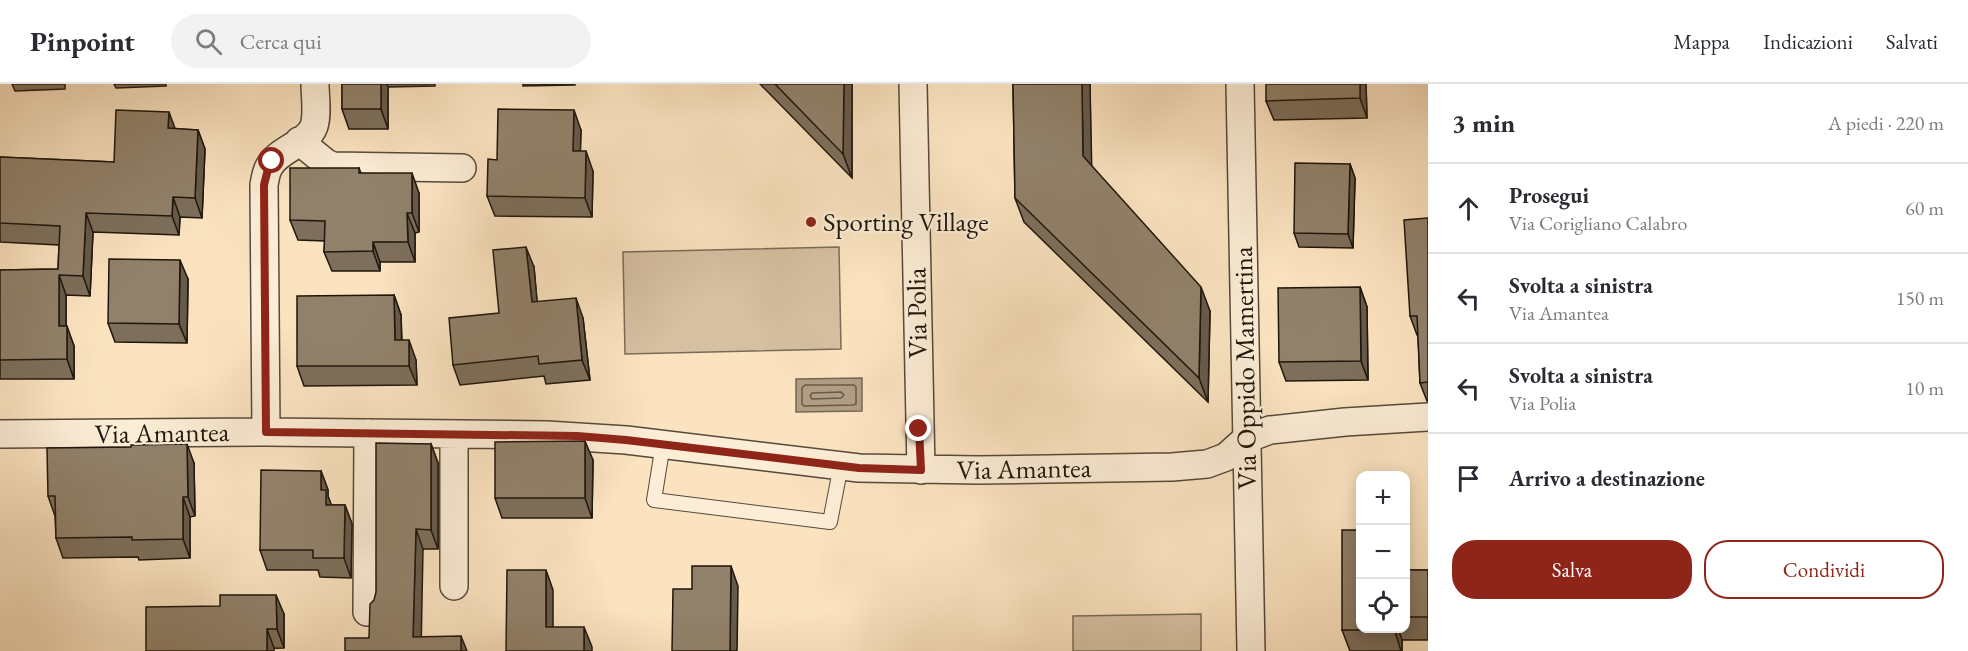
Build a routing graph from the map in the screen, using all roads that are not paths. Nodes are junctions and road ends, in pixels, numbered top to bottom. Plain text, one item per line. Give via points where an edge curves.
1 (315, 84) edge
2 (913, 84) edge
3 (1240, 84) edge
4 (299, 141) junction
5 (462, 168) dead end
6 (1428, 417) edge
7 (266, 432) junction
8 (368, 433) junction
9 (0, 434) edge
10 (454, 434) junction
11 (1246, 439) junction
12 (663, 444) junction
13 (841, 465) junction
14 (921, 470) junction
15 (454, 586) dead end
16 (367, 612) edge
17 (1251, 651) edge

1 - 4 street via 315,124
2 - 14 street, Via Polia
3 - 11 street, Via Oppido Mamertina
4 - 5 street via 333,166
4 - 7 street via 272,161 264,185
6 - 11 street, Via Amantea via 1277,428
7 - 8 street, Via Amantea
7 - 9 street, Via Amantea
8 - 10 street, Via Amantea
8 - 16 street
10 - 12 street, Via Amantea via 577,436
10 - 15 street
11 - 14 street, Via Amantea via 1226,457 1207,464
11 - 17 street, Via Oppido Mamertina
12 - 13 street, Via Amantea
12 - 13 lane via 654,500 830,522
13 - 14 street, Via Amantea

